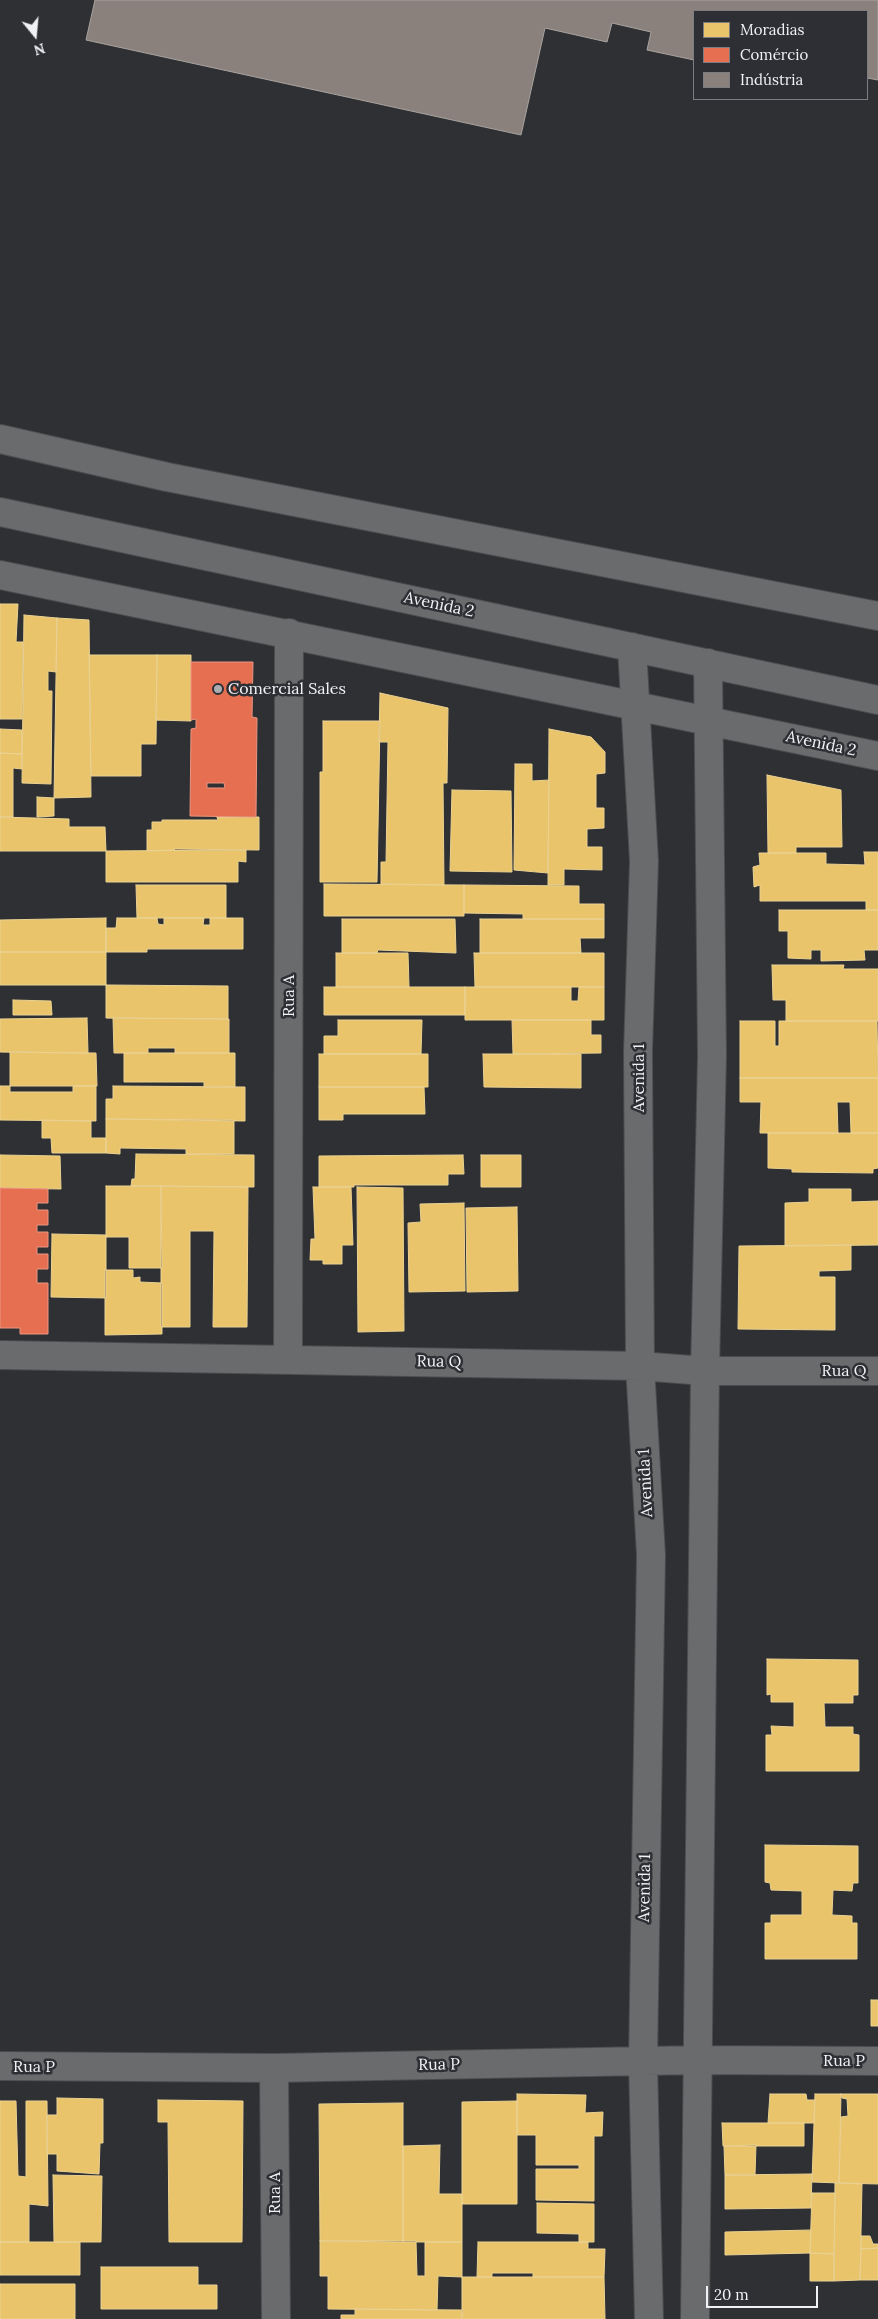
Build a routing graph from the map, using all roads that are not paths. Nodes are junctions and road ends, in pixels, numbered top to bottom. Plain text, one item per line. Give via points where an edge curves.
1 (0, 439) edge
2 (0, 512) edge
3 (0, 575) edge
4 (878, 616) edge
5 (289, 633) junction
6 (632, 647) junction
7 (708, 663) junction
8 (878, 700) edge
9 (635, 707) junction
10 (710, 721) junction
11 (878, 756) edge
12 (0, 1355) edge
13 (288, 1358) junction
14 (640, 1366) junction
15 (704, 1371) junction
16 (878, 1371) edge
17 (698, 2060) junction
18 (878, 2061) edge
19 (643, 2062) junction
20 (0, 2066) edge
21 (274, 2068) junction
22 (276, 2319) edge
23 (649, 2319) edge
24 (695, 2319) edge

1 - 4 street via 167,477
2 - 6 street, Avenida 2
3 - 5 street, Avenida 2
5 - 9 street, Avenida 2
5 - 13 street, Rua A
6 - 7 street, Avenida 2
6 - 9 street, Avenida 1
7 - 8 street, Avenida 2
7 - 10 street
9 - 10 street, Avenida 2
9 - 14 street, Avenida 1 via 644,861 638,1052
10 - 11 street, Avenida 2
10 - 15 street via 712,1056
12 - 13 street, Rua Q
13 - 14 street, Rua Q
14 - 15 street, Rua Q
14 - 19 street, Avenida 1 via 651,1555
15 - 16 street, Rua Q
15 - 17 street
17 - 18 street, Rua P
17 - 19 street, Rua P
17 - 24 street
19 - 21 street, Rua P
19 - 23 street, Avenida 1
20 - 21 street, Rua P
21 - 22 street, Rua A

